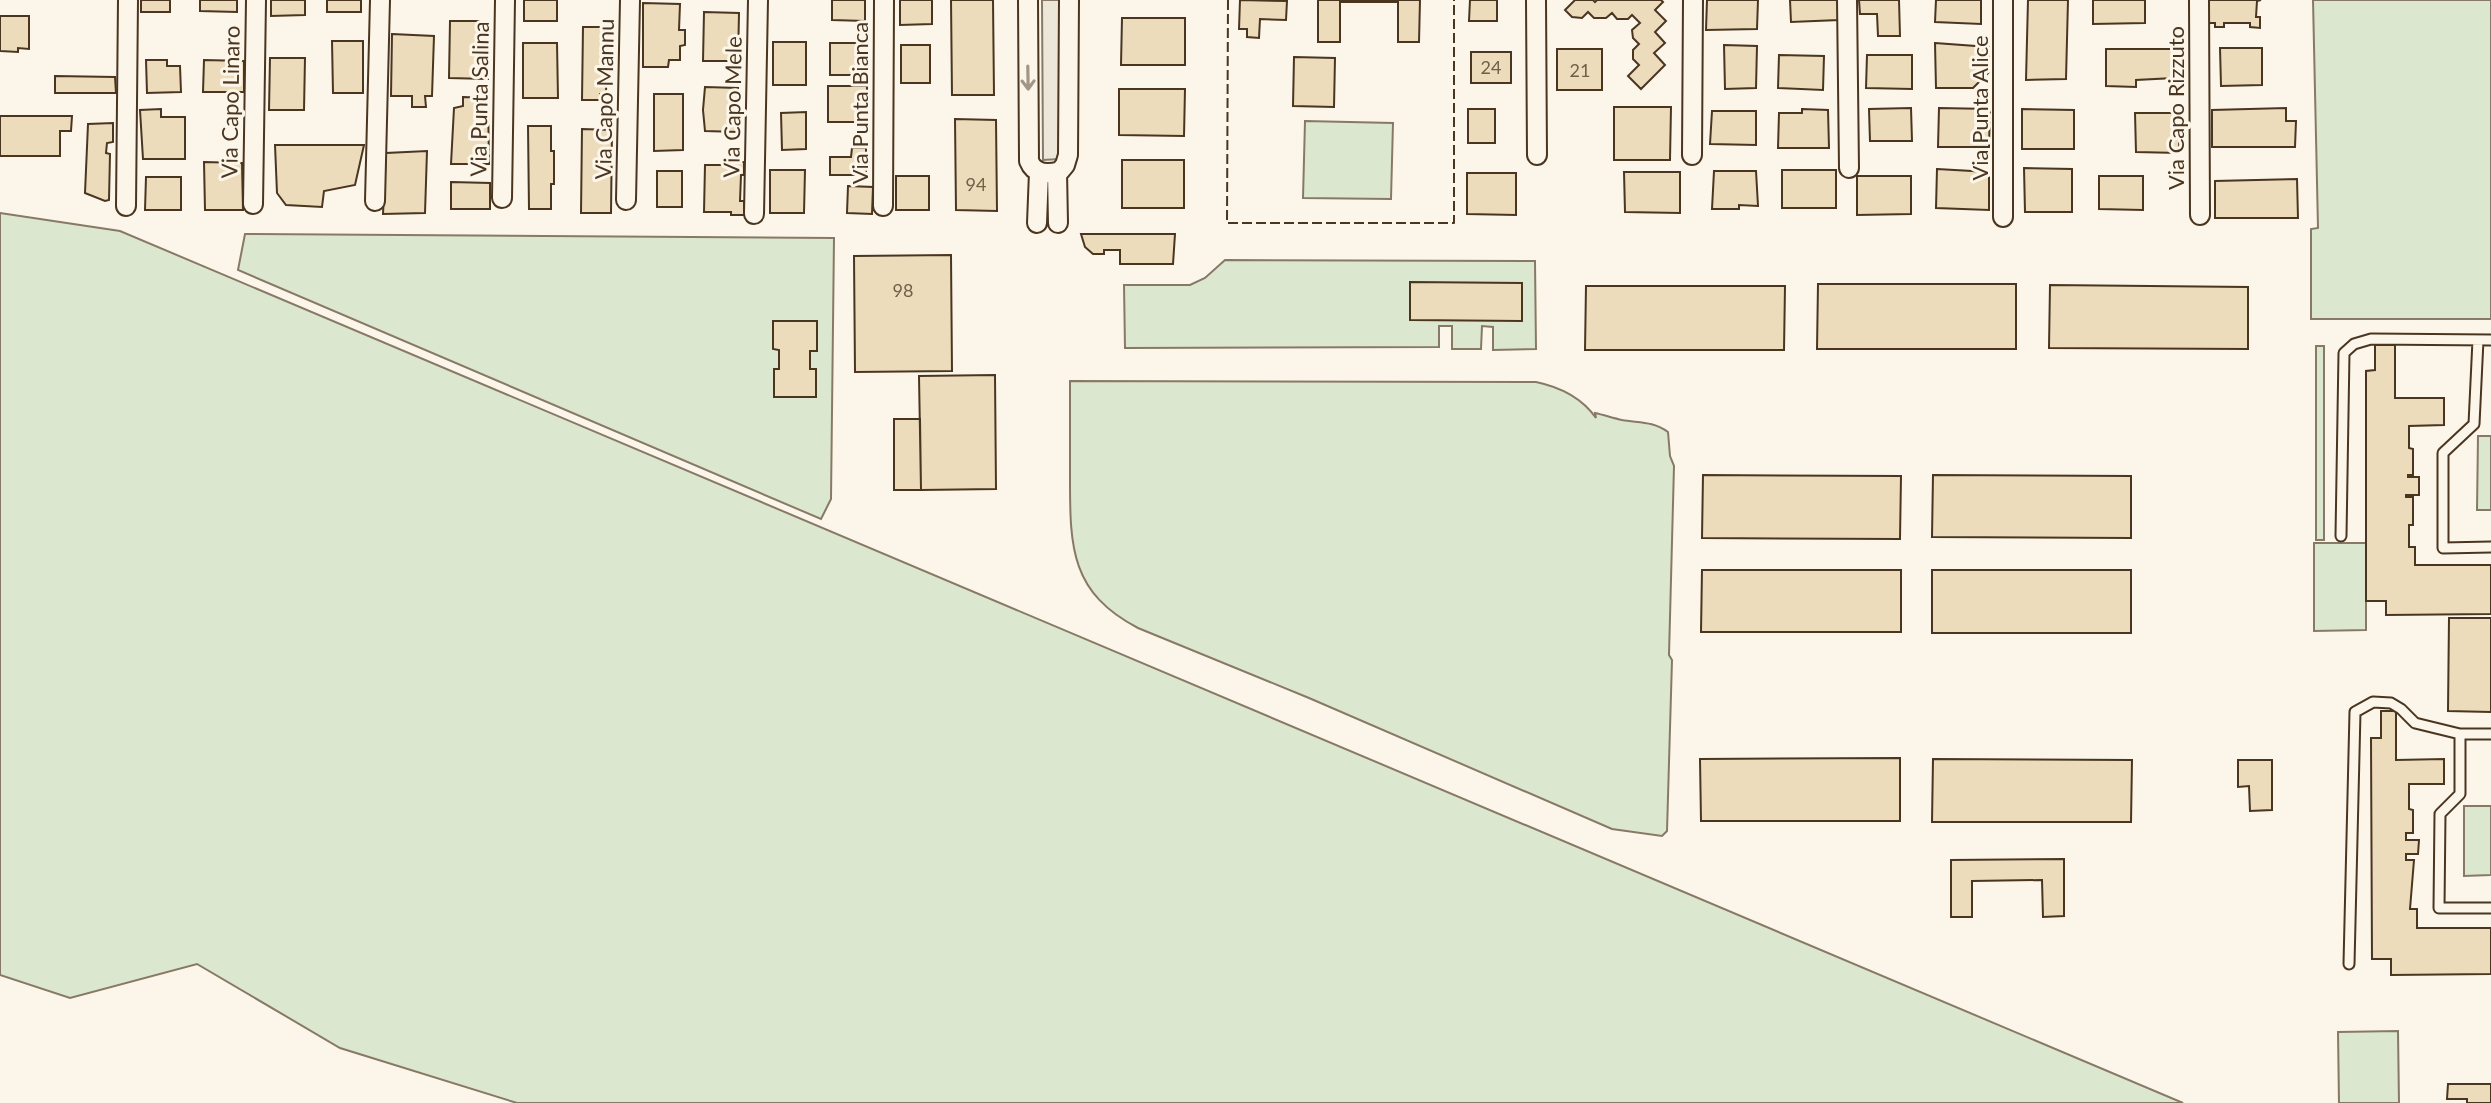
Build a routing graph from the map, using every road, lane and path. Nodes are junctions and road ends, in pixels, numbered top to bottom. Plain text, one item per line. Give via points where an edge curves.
1 (128, 0) edge
2 (256, 0) edge
3 (380, 0) edge
4 (505, 0) edge
5 (630, 0) edge
6 (758, 0) edge
7 (884, 0) edge
8 (1028, 0) edge
9 (1069, 0) edge
10 (1536, 0) edge
11 (1693, 0) edge
12 (1847, 0) edge
13 (2003, 0) edge
14 (2199, 0) edge
15 (1537, 155) dead end
16 (1692, 155) dead end
17 (1849, 168) dead end
18 (1048, 172) junction
19 (502, 198) dead end
20 (626, 200) dead end
21 (375, 201) dead end
22 (253, 204) dead end
23 (126, 206) dead end
24 (883, 206) dead end
25 (754, 214) dead end
26 (2200, 215) dead end
27 (2003, 217) dead end
28 (1037, 223) dead end
29 (1058, 223) dead end
30 (2478, 340) junction
31 (2491, 340) edge
32 (2341, 536) dead end
33 (2491, 547) edge
34 (2460, 734) junction
35 (2491, 734) edge
36 (2491, 908) edge
37 (2349, 964) dead end

1 - 23 street
2 - 22 street, Via Capo Linaro
3 - 21 street
4 - 19 street, Via Punta Salina
5 - 20 street, Via Capo Mannu
6 - 25 street, Via Capo Mele
7 - 24 street, Via Punta Bianca
8 -> 18 street via 1029,161 1032,168
9 - 18 street via 1068,155 1063,168
10 - 15 street
11 - 16 street
12 - 17 street
13 - 27 street, Via Punta Alice
14 - 26 street, Via Capo Rizzuto
18 - 28 street
18 - 29 street
30 - 31 lane
30 - 32 lane via 2371,339 2344,353
30 - 33 lane via 2474,424 2443,453 2443,548
34 - 35 lane
34 - 36 lane via 2460,794 2440,814 2439,908
34 - 37 lane via 2415,723 2391,703 2373,702 2355,712

